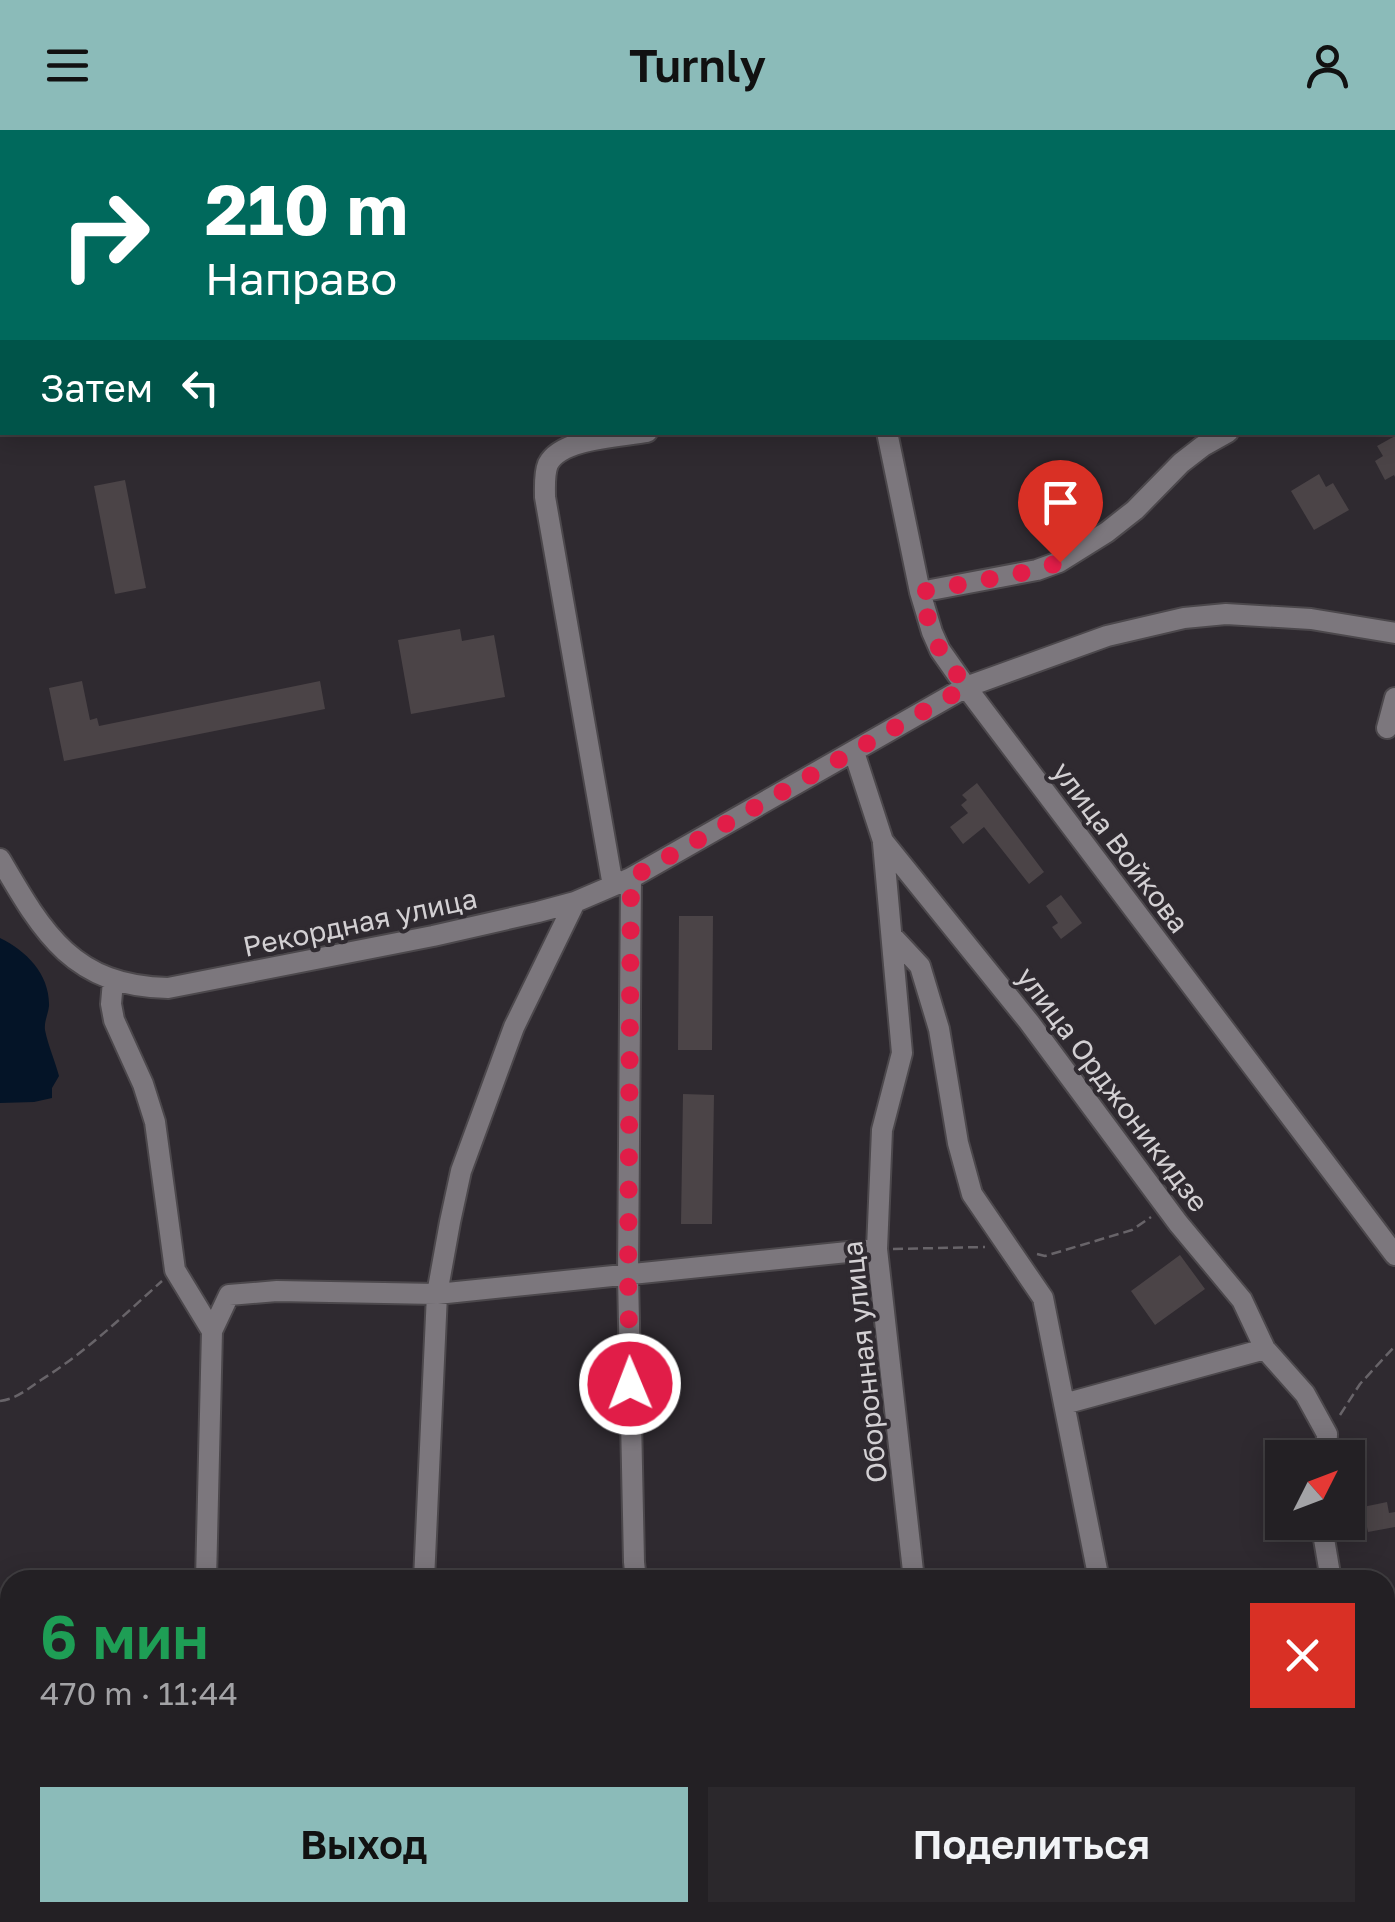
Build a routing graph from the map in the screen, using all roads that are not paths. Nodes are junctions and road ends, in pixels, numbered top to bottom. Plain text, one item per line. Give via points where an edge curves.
1 (629, 435) edge
2 (888, 435) edge
3 (1222, 435) edge
4 (920, 592) junction
5 (1395, 633) edge
6 (966, 687) junction
7 (1395, 698) edge
8 (1387, 728) dead end
9 (854, 752) junction
10 (883, 841) junction
11 (0, 859) edge
12 (622, 882) junction
13 (575, 902) junction
14 (892, 936) junction
15 (113, 981) junction
16 (877, 1249) junction
17 (1395, 1254) edge
18 (628, 1276) junction
19 (436, 1294) junction
20 (212, 1331) junction
21 (1265, 1349) junction
22 (1064, 1404) junction
23 (1327, 1440) edge
24 (1324, 1540) edge
25 (206, 1570) edge
26 (424, 1570) edge
27 (635, 1570) edge
28 (913, 1570) edge
29 (1097, 1570) edge
30 (1329, 1570) edge

1 - 12 street via 556,453 546,468 545,497
2 - 4 street, улица Войкова
3 - 4 street via 1108,532 1060,562
4 - 6 street, улица Войкова via 936,641
5 - 6 street, Рекордная улица via 1311,619 1184,618 1107,636
6 - 9 street, Рекордная улица
6 - 17 street, улица Войкова
7 - 8 street
9 - 10 street, улица Орджоникидзе
9 - 12 street, Рекордная улица
10 - 14 street, Оборонная улица
10 - 21 street, улица Орджоникидзе via 1242,1300
11 - 15 street via 54,941 80,965
12 - 13 street, Рекордная улица
12 - 18 street
13 - 15 street, Рекордная улица via 168,988
13 - 19 street via 478,1122
14 - 16 street, Оборонная улица via 902,1053 882,1130
14 - 22 street via 920,966 972,1194 1043,1298
15 - 20 street via 114,1020 155,1122 176,1270
16 - 18 street
16 - 28 street, Оборонная улица
18 - 19 street
18 - 27 street
19 - 20 street via 230,1294
19 - 26 street
20 - 25 street
21 - 22 street
21 - 23 street, улица Орджоникидзе via 1305,1394
22 - 29 street
24 - 30 street

